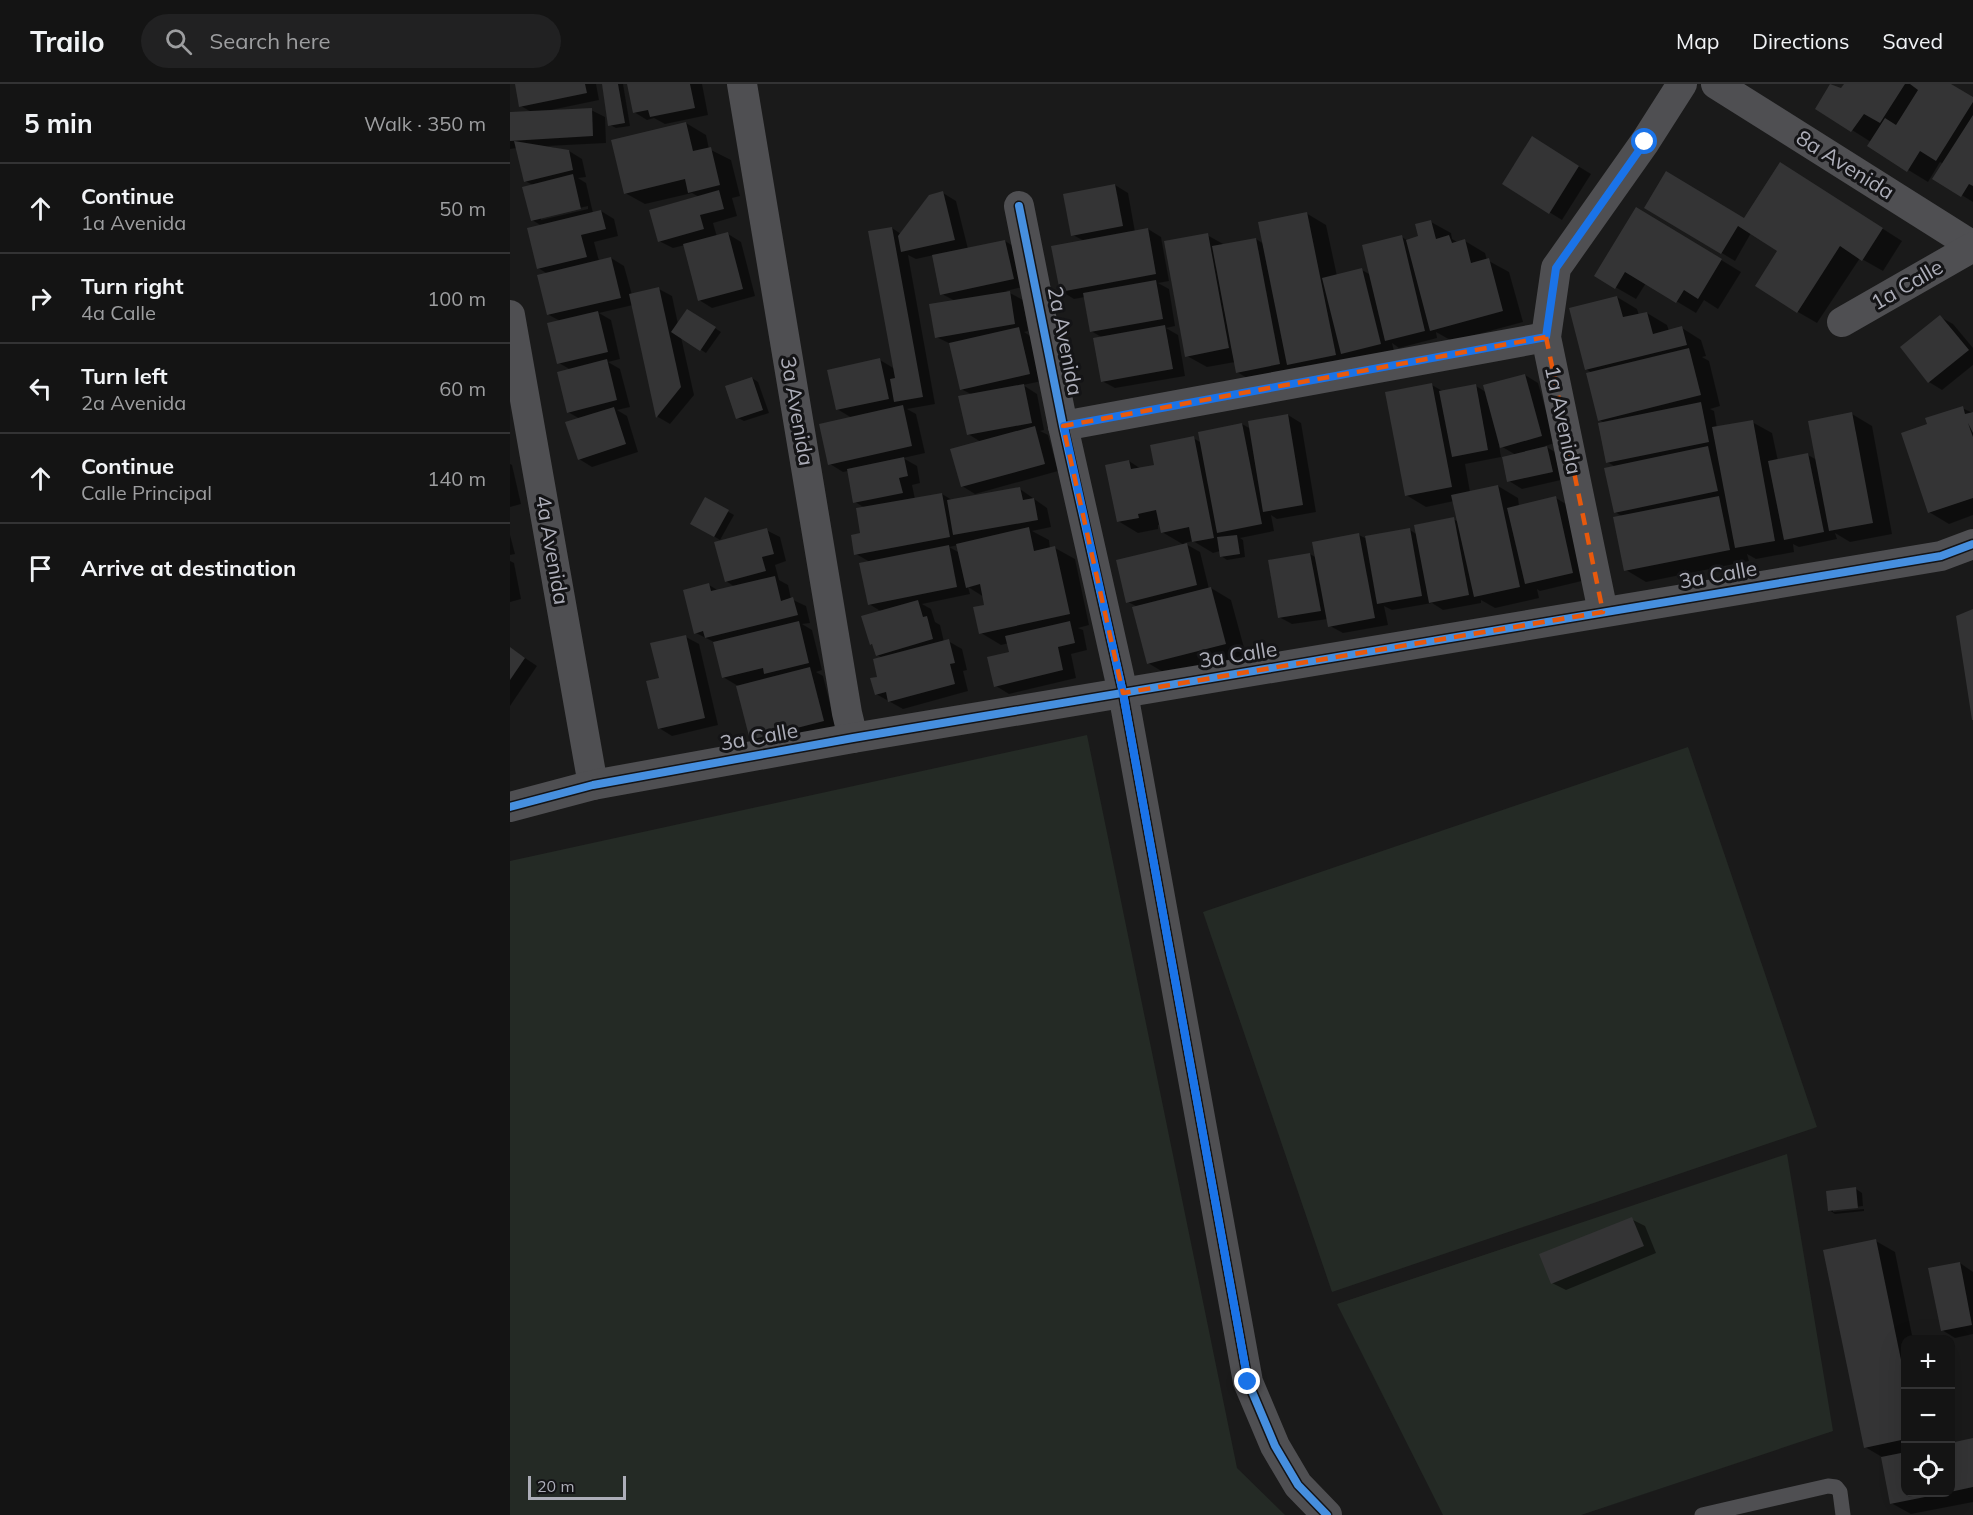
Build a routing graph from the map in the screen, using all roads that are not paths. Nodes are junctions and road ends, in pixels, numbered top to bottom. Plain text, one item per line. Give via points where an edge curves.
1 (741, 84) edge
2 (1682, 84) edge
3 (1716, 84) edge
4 (1019, 206) dead end
5 (1973, 247) edge
6 (510, 315) edge
7 (1842, 322) dead end
8 (1546, 337) junction
9 (1064, 426) junction
10 (1973, 544) edge
11 (1604, 612) junction
12 (1123, 693) junction
13 (854, 738) junction
14 (593, 785) junction
15 (510, 807) edge
16 (1327, 1515) edge
17 (1702, 1515) edge
18 (1843, 1515) edge

1 - 13 street, 3a Avenida
2 - 8 street, 1a Avenida via 1556,268
3 - 5 street, 8a Avenida
4 - 9 street, 2a Avenida
5 - 7 street, 1a Calle
6 - 14 street, 4a Avenida
8 - 9 street
8 - 11 street, 1a Avenida
9 - 12 street, 2a Avenida
10 - 11 street, 3a Calle via 1941,556
11 - 12 street, 3a Calle
12 - 13 street, 3a Calle
12 - 16 street, 2a Avenida via 1248,1382 1292,1476
13 - 14 street, 3a Calle
14 - 15 street, 3a Calle
17 - 18 lane via 1827,1486 1840,1492

